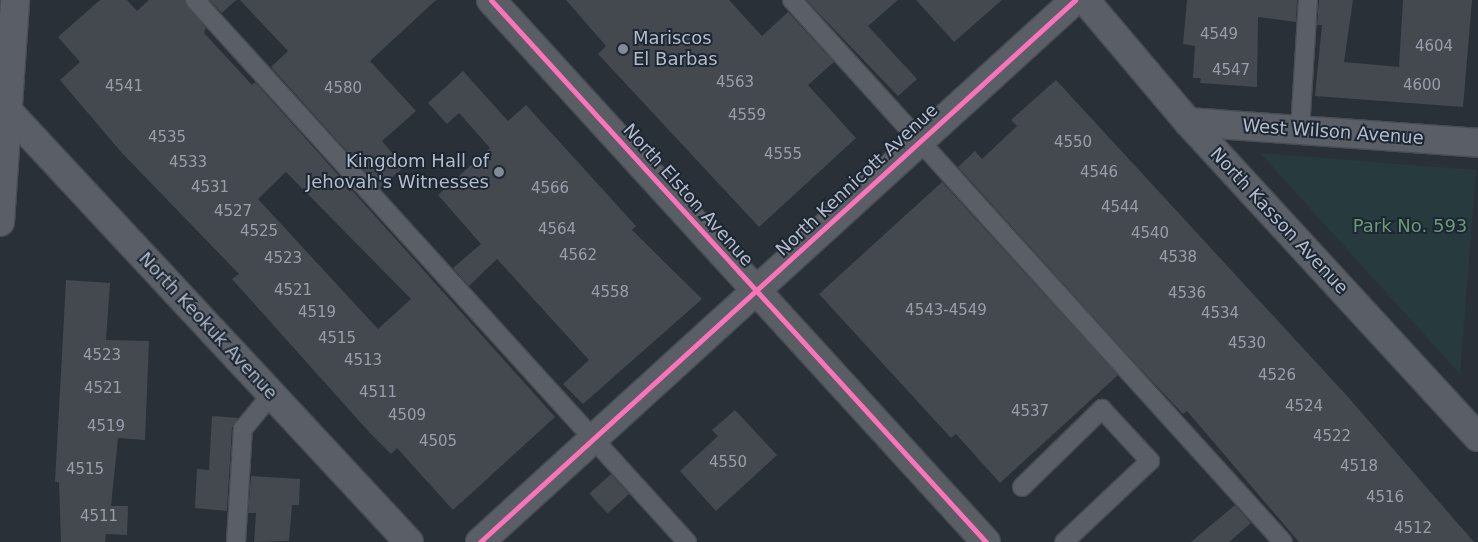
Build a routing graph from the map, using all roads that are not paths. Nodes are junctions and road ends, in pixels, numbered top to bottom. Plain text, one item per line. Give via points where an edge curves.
1 (15, 0) edge
2 (194, 0) edge
3 (491, 0) edge
4 (792, 0) edge
5 (1075, 0) edge
6 (1085, 0) edge
7 (1308, 0) edge
8 (8, 110) junction
9 (1188, 122) junction
10 (1300, 130) junction
11 (920, 140) junction
12 (1478, 143) edge
13 (0, 222) edge
14 (757, 291) junction
15 (272, 394) junction
16 (1478, 438) edge
17 (594, 440) junction
18 (1022, 487) dead end
19 (236, 542) edge
20 (409, 542) edge
21 (480, 542) edge
22 (687, 542) edge
23 (986, 542) edge
24 (1064, 542) edge
25 (1283, 542) edge

1 - 8 street
2 - 17 lane
3 - 14 main road, North Elston Avenue
4 - 11 lane
5 - 11 street, North Kennicott Avenue
6 - 9 street, North Kasson Avenue
7 - 10 lane
8 - 13 street
8 - 15 street, North Keokuk Avenue
9 - 10 street, West Wilson Avenue
9 - 16 street, North Kasson Avenue
10 - 12 street, West Wilson Avenue
11 - 14 street, North Kennicott Avenue
11 - 25 lane
14 - 17 street, North Kennicott Avenue
14 - 23 main road, North Elston Avenue
15 - 19 lane via 243,429
15 - 20 street, North Keokuk Avenue
17 - 21 street, North Kennicott Avenue
17 - 22 lane
18 - 24 lane via 1102,409 1150,461

